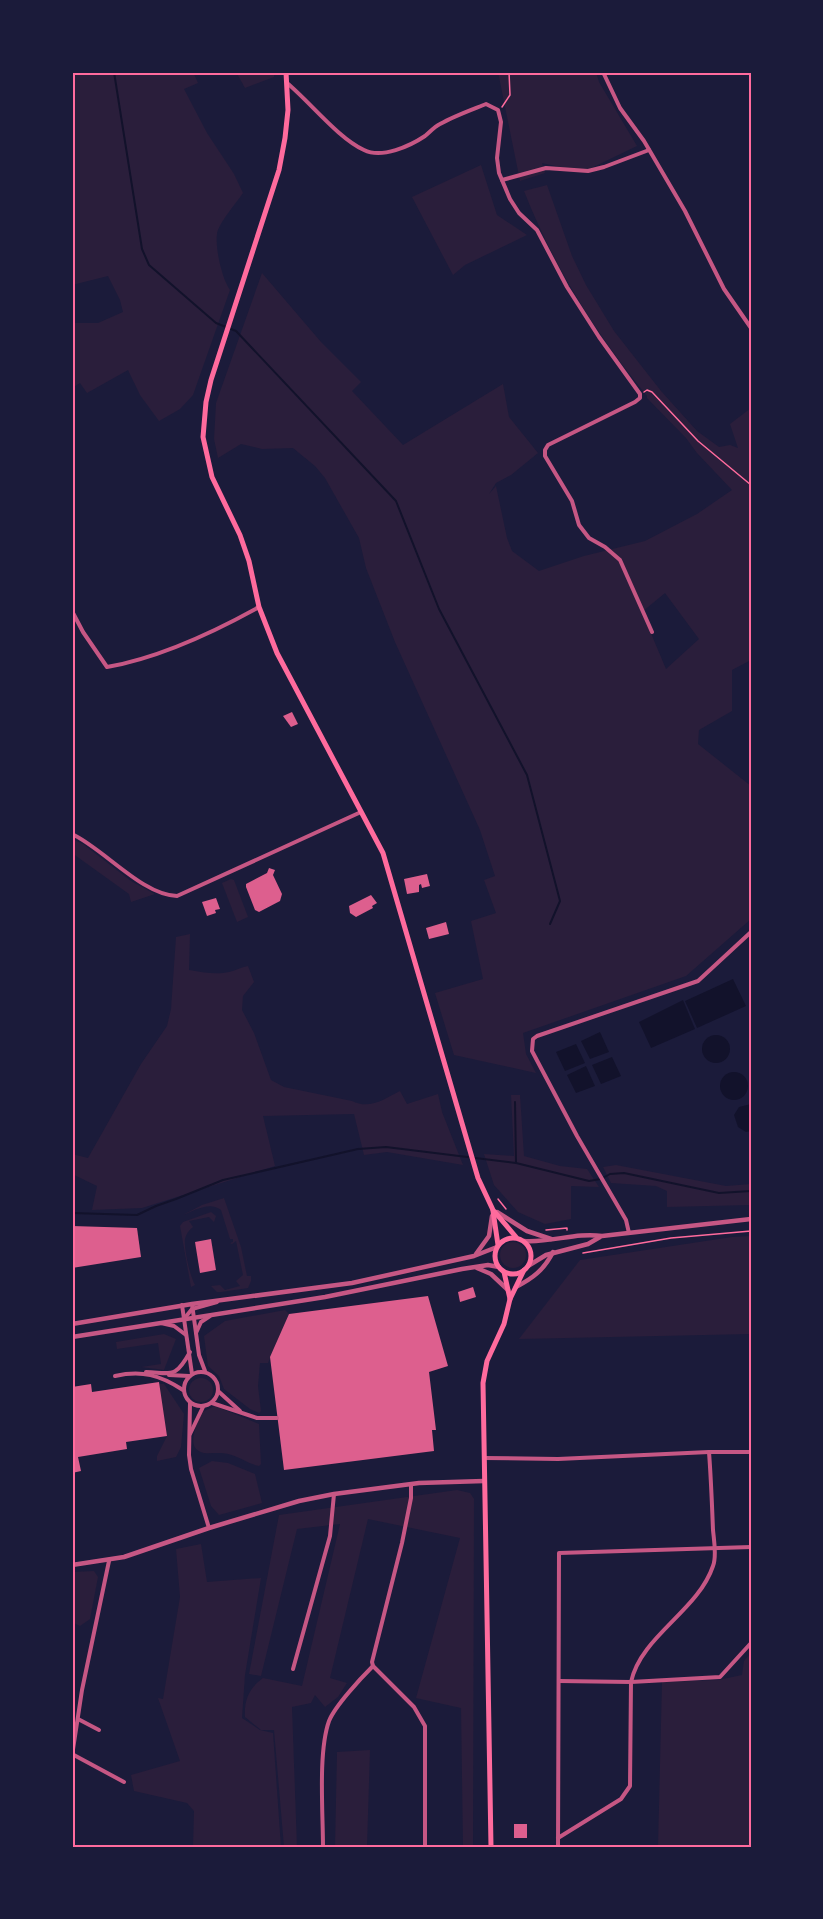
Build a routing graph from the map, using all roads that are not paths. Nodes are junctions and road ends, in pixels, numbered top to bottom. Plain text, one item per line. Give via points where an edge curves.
1 (286, 72) edge
2 (603, 72) edge
3 (287, 83) junction
4 (649, 150) junction
5 (502, 180) junction
6 (751, 328) edge
7 (259, 607) junction
8 (72, 611) edge
9 (652, 632) dead end
10 (362, 811) junction
11 (72, 834) edge
12 (751, 932) edge
13 (493, 1210) junction
14 (751, 1219) edge
15 (629, 1233) junction
16 (602, 1236) junction
17 (516, 1238) junction
18 (553, 1240) junction
19 (524, 1241) junction
20 (498, 1246) junction
21 (553, 1252) junction
22 (474, 1256) junction
23 (499, 1267) junction
24 (477, 1268) junction
25 (526, 1268) junction
26 (504, 1272) junction
27 (516, 1287) junction
28 (508, 1290) junction
29 (510, 1299) junction
30 (192, 1307) junction
31 (182, 1308) junction
32 (188, 1314) junction
33 (213, 1314) junction
34 (194, 1317) junction
35 (184, 1319) junction
36 (159, 1323) junction
37 (72, 1324) edge
38 (196, 1334) junction
39 (187, 1336) junction
40 (72, 1337) edge
41 (190, 1352) junction
42 (142, 1372) junction
43 (205, 1372) junction
44 (165, 1375) junction
45 (191, 1375) junction
46 (115, 1376) dead end
47 (183, 1390) junction
48 (218, 1391) junction
49 (190, 1403) junction
50 (212, 1403) junction
51 (203, 1407) junction
52 (240, 1412) junction
53 (277, 1418) dead end
54 (189, 1437) junction
55 (709, 1452) junction
56 (751, 1452) edge
57 (484, 1458) junction
58 (484, 1481) junction
59 (411, 1484) junction
60 (334, 1494) junction
61 (209, 1528) junction
62 (751, 1547) edge
63 (714, 1548) junction
64 (109, 1561) junction
65 (72, 1565) edge
66 (751, 1643) edge
67 (373, 1666) junction
68 (293, 1670) dead end
69 (559, 1681) junction
70 (631, 1682) junction
71 (78, 1719) junction
72 (99, 1730) dead end
73 (72, 1755) edge
74 (124, 1782) dead end
75 (558, 1838) junction
76 (323, 1847) edge
77 (425, 1847) edge
78 (491, 1847) edge
79 (558, 1847) edge

1 - 3 main road
2 - 4 street via 620,108
3 - 5 street via 354,144 376,153 401,148 439,124 486,104 498,110 501,122 497,158
3 - 7 main road via 288,110 279,170 206,402 203,437 212,477 249,561
4 - 5 street via 588,171 546,168
4 - 6 street via 724,289
5 - 9 street via 513,206 537,230 567,287 640,394 635,402 544,450 572,501 579,525 589,538 620,560
7 - 8 street via 185,642 107,667
7 - 10 main road via 277,653
10 - 11 street via 174,896 137,880
10 - 13 main road via 390,873 476,1172
12 - 15 street via 698,981 533,1039 532,1051 626,1220
13 - 17 main road
13 - 18 street via 527,1231
13 - 20 main road
13 - 22 street via 489,1236
14 - 15 street
15 - 16 street
16 - 18 street via 588,1234
16 - 21 street via 588,1244
17 - 19 main road
17 - 20 main road via 506,1239
18 - 19 street
19 - 25 main road via 531,1252
20 - 22 street
20 - 23 main road via 495,1256
21 - 25 street
21 - 27 street via 536,1275
22 - 30 street via 352,1283
23 - 24 street
23 - 26 main road
24 - 28 street via 491,1274
24 - 33 street
25 - 26 main road via 514,1274
25 - 27 main road
26 - 28 main road
27 - 29 main road
28 - 29 main road
29 - 57 main road via 484,1373
30 - 31 street
30 - 32 street
30 - 34 street
31 - 32 street
31 - 35 street
31 - 37 street
32 - 34 street
32 - 35 street
33 - 34 street
33 - 38 street via 201,1322
34 - 35 street
34 - 38 street
35 - 36 street
35 - 39 street
36 - 39 street via 174,1326
36 - 40 street
38 - 43 street
39 - 41 street
41 - 44 street via 183,1365
41 - 45 street
42 - 44 street
42 - 46 street
42 - 47 street
43 - 45 street
43 - 48 street via 214,1377
44 - 45 street
45 - 47 street
47 - 49 street
48 - 50 street
48 - 52 street
49 - 51 street
49 - 54 street
50 - 51 street
50 - 52 street
51 - 54 street
52 - 53 street via 257,1418
54 - 61 street via 191,1469
55 - 56 street
55 - 57 street
55 - 63 street
57 - 58 main road
58 - 59 street
58 - 78 main road
59 - 60 street
59 - 67 street
60 - 61 street
60 - 68 street via 330,1536
61 - 64 street
62 - 63 street
63 - 69 street via 559,1553
63 - 70 street via 713,1566 697,1593 644,1654
64 - 65 street
64 - 71 street
66 - 70 street via 720,1677
67 - 76 street via 330,1719 323,1742
67 - 77 street via 414,1707 425,1726
69 - 70 street
69 - 75 street
70 - 75 street via 630,1786 621,1799
71 - 72 street
71 - 73 street
73 - 74 street
75 - 79 street

